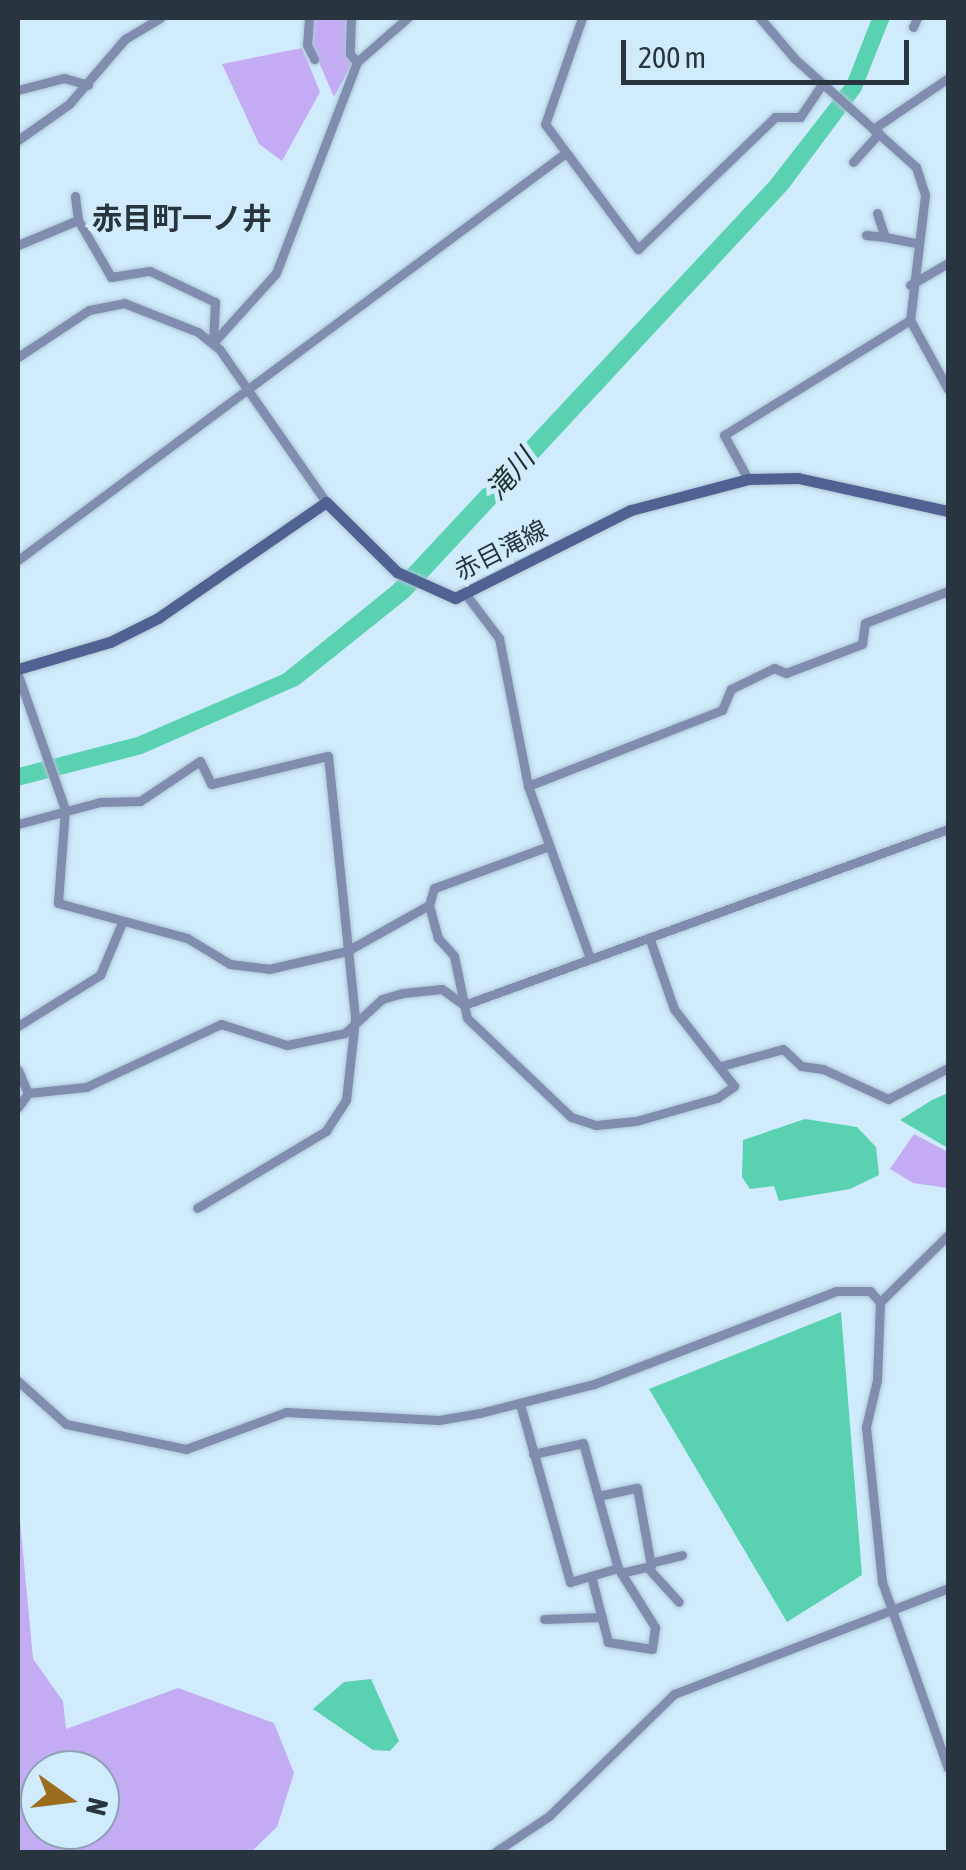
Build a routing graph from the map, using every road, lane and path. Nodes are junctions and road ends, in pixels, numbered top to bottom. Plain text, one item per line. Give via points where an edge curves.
1 (160, 18) edge
2 (310, 18) edge
3 (351, 18) edge
4 (406, 18) edge
5 (582, 18) edge
6 (764, 19) edge
7 (314, 60) dead end
8 (357, 62) junction
9 (948, 78) edge
10 (88, 85) junction
11 (824, 86) junction
12 (18, 90) edge
13 (876, 131) junction
14 (18, 140) edge
15 (564, 154) junction
16 (853, 162) dead end
17 (75, 196) dead end
18 (877, 213) dead end
19 (78, 220) junction
20 (866, 235) dead end
21 (886, 237) junction
22 (917, 243) junction
23 (18, 246) edge
24 (948, 262) edge
25 (910, 286) junction
26 (910, 320) junction
27 (213, 344) junction
28 (18, 357) edge
29 (948, 390) edge
30 (250, 391) junction
31 (748, 479) junction
32 (326, 502) junction
33 (948, 511) edge
34 (18, 560) edge
35 (948, 591) edge
36 (467, 596) junction
37 (18, 672) edge
38 (528, 786) junction
39 (66, 808) junction
40 (18, 824) edge
41 (948, 829) edge
42 (549, 846) junction
43 (429, 905) junction
44 (120, 925) junction
45 (649, 937) junction
46 (348, 952) junction
47 (590, 958) junction
48 (464, 1005) junction
49 (355, 1020) junction
50 (18, 1026) edge
51 (720, 1066) junction
52 (948, 1068) edge
53 (18, 1070) edge
54 (28, 1093) junction
55 (18, 1107) edge
56 (198, 1208) dead end
57 (948, 1235) edge
58 (880, 1302) junction
59 (18, 1381) edge
60 (520, 1404) junction
61 (533, 1454) junction
62 (598, 1496) junction
63 (682, 1555) dead end
64 (649, 1565) junction
65 (620, 1571) junction
66 (592, 1576) junction
67 (948, 1588) edge
68 (680, 1602) dead end
69 (891, 1608) junction
70 (602, 1618) junction
71 (544, 1619) dead end
72 (948, 1768) edge
73 (495, 1852) edge

1 - 10 street via 125,38
2 - 7 street via 307,45
3 - 8 street via 350,54
4 - 8 street
5 - 15 street via 545,124
6 - 11 street
8 - 27 street via 276,273 241,320
9 - 13 street
10 - 12 street via 64,78
10 - 14 street
11 - 13 street
11 - 15 street via 800,117 775,117 638,249
13 - 16 street
13 - 22 street via 907,156 922,180
15 - 30 street
17 - 19 street
18 - 21 street
19 - 23 street
19 - 27 street via 112,277 150,271 215,302
20 - 21 street
21 - 22 street
22 - 25 street
24 - 25 street
25 - 26 street
26 - 29 street
26 - 31 street via 724,435
27 - 28 street via 124,303 89,310
27 - 30 street
30 - 32 street
30 - 34 street
31 - 33 main road, 赤目滝線 via 798,478
31 - 36 main road, 赤目滝線 via 600,522
32 - 36 main road, 赤目滝線 via 397,572 438,593
32 - 37 main road via 158,618 110,642
35 - 38 street via 866,623 862,644 786,673 774,668 731,688 722,710
36 - 38 street via 500,638
37 - 39 street
38 - 42 street
39 - 40 street
39 - 44 street via 58,902
39 - 46 street via 140,800 200,761 211,784 328,756
41 - 45 street
42 - 43 street via 434,888
42 - 47 street
43 - 46 street
43 - 48 street via 438,938 454,956
44 - 46 street via 188,938 230,964 269,969
44 - 50 street via 100,975
45 - 47 street
45 - 51 street via 674,1008
46 - 49 street
47 - 48 street
48 - 49 street via 442,989 403,993
48 - 51 street via 467,1018 570,1117 596,1125 636,1121 728,1094 734,1086
49 - 54 street via 345,1033 288,1045 221,1024 86,1086
49 - 56 street via 350,1084 326,1131
51 - 52 street via 783,1049 801,1066 823,1069 888,1100
53 - 54 street
54 - 55 street
57 - 58 street
58 - 60 street via 870,1292 836,1291 594,1384
58 - 69 street via 877,1380 866,1428 882,1582
59 - 60 street via 66,1424 164,1448 186,1449 286,1412 439,1420
60 - 61 street
61 - 62 street via 583,1442
61 - 66 street via 570,1582
62 - 64 street via 637,1488
62 - 65 street
63 - 64 street
64 - 65 street
64 - 68 street
65 - 66 street
65 - 70 street via 654,1627 652,1650 608,1642
66 - 70 street
67 - 69 street
69 - 72 street
69 - 73 street via 674,1694 548,1816
70 - 71 street

